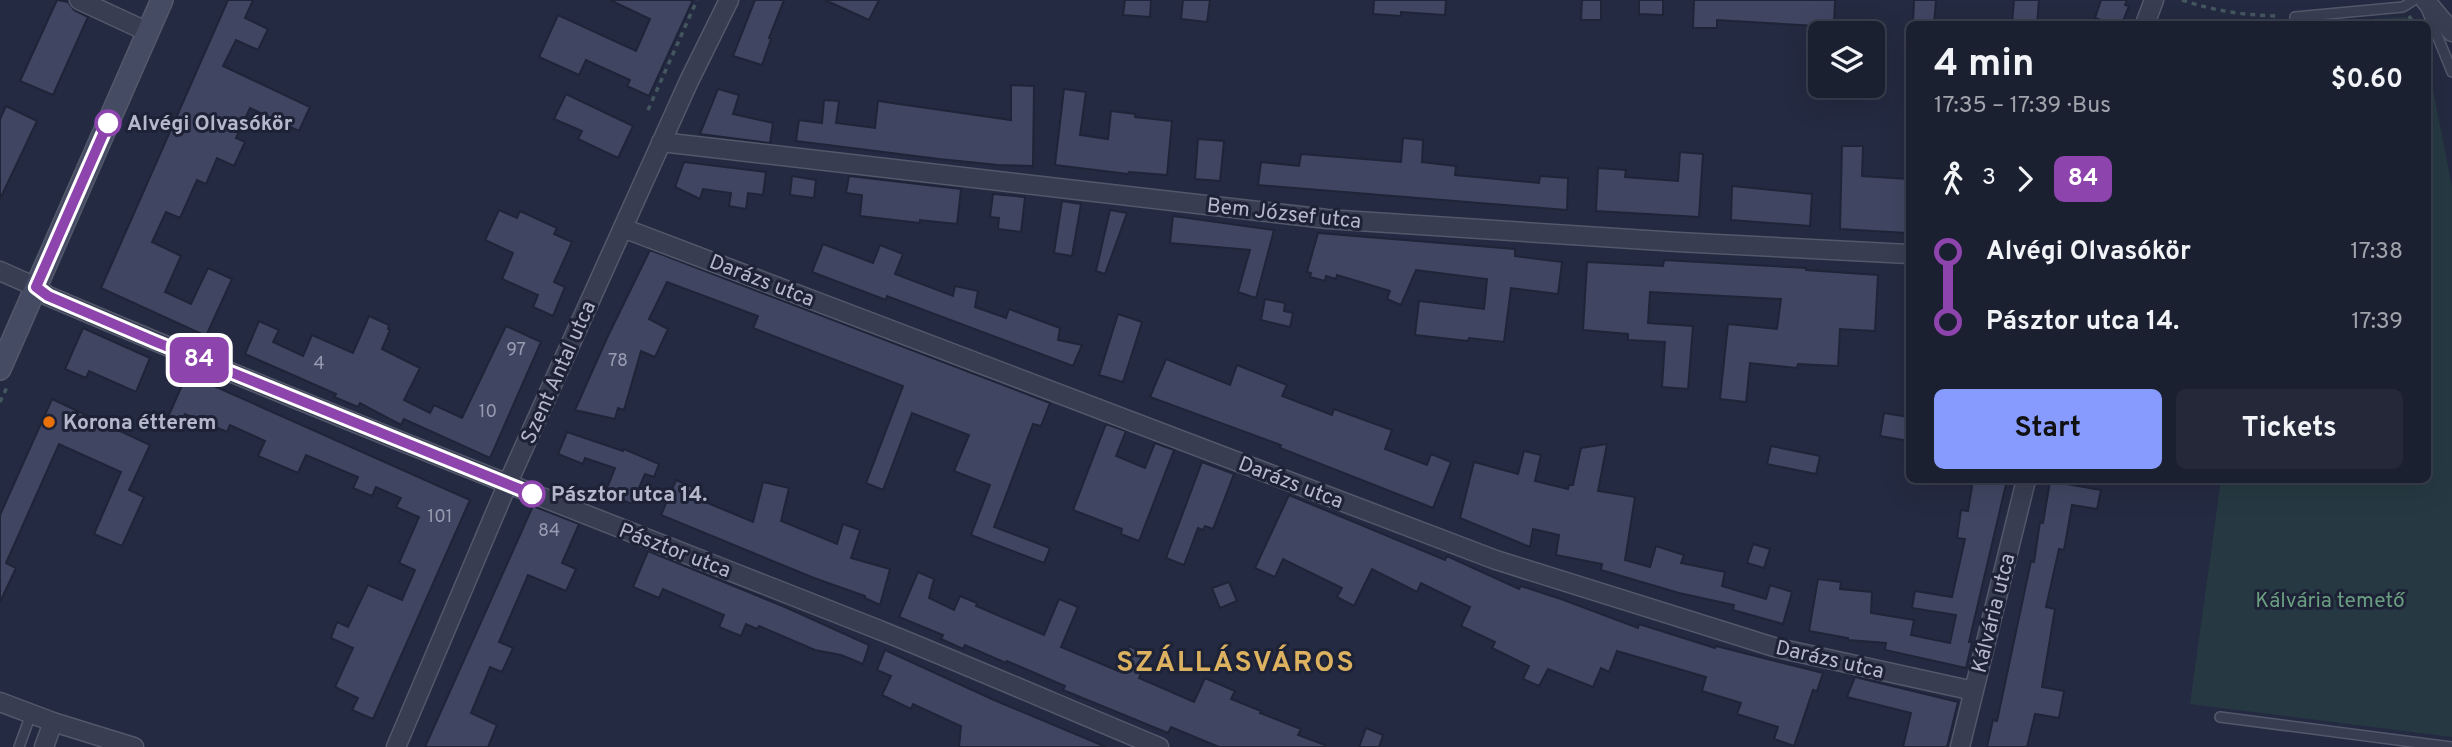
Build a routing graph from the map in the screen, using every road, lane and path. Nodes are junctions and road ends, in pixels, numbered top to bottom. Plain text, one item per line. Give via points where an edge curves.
1 (79, 0) edge
2 (162, 0) edge
3 (697, 0) edge
4 (729, 0) edge
5 (2154, 0) edge
6 (2182, 0) edge
7 (2414, 0) edge
8 (2424, 0) edge
9 (2277, 16) dead end
10 (2146, 21) edge
11 (2295, 21) edge
12 (148, 32) junction
13 (2452, 32) edge
14 (2452, 72) edge
15 (648, 110) dead end
16 (662, 142) junction
17 (623, 228) junction
18 (1906, 254) edge
19 (0, 271) edge
20 (36, 287) junction
21 (0, 369) edge
22 (2025, 483) edge
23 (507, 485) junction
24 (1974, 691) junction
25 (0, 702) edge
26 (31, 714) junction
27 (2220, 717) dead end
28 (53, 722) junction
29 (19, 747) edge
30 (44, 747) edge
31 (134, 747) edge
32 (396, 747) edge
33 (1159, 747) edge
34 (1960, 747) edge
35 (2451, 747) edge

1 - 12 street
2 - 12 main road
3 - 15 path
4 - 16 street, Szent Antal utca
5 - 10 street
6 - 9 path via 2239,15
7 - 11 lane via 2403,7 2295,17
8 - 13 street
8 - 14 lane
12 - 20 main road
16 - 17 street, Szent Antal utca
16 - 18 street, Bem József utca via 1327,219
17 - 23 street, Szent Antal utca
17 - 24 street, Darázs utca via 1496,560 1773,647
19 - 20 street, Pásztor utca
20 - 21 main road
20 - 23 street, Pásztor utca via 156,342
22 - 24 street, Kálvária utca
23 - 32 street, Szent Antal utca
23 - 33 street, Pásztor utca
24 - 34 street, Kálvária utca
25 - 26 street
26 - 28 street
26 - 29 lane
27 - 35 lane
28 - 30 street
28 - 31 street

